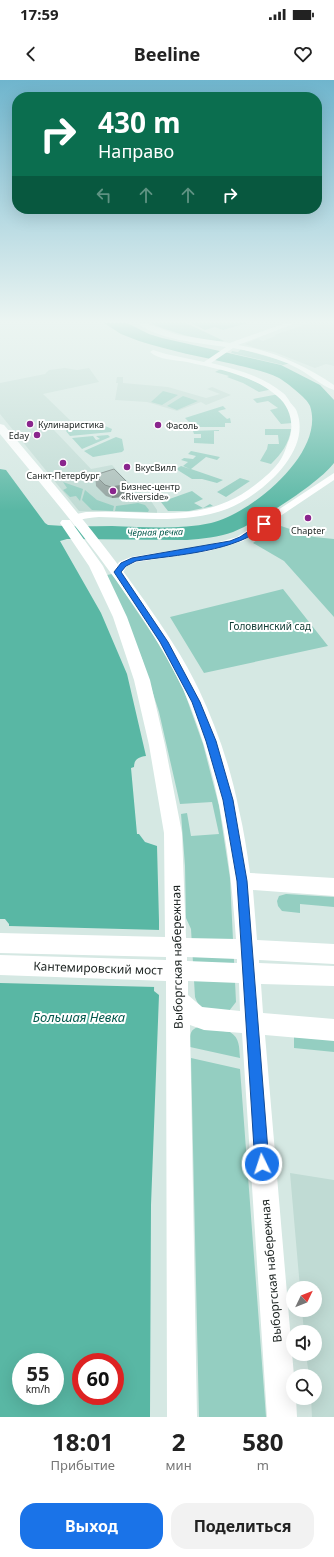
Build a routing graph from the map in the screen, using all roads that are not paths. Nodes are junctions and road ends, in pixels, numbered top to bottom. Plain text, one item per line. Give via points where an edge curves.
1 (274, 385) edge
2 (0, 427) edge
3 (0, 443) edge
4 (333, 477) edge
5 (79, 529) junction
6 (118, 572) junction
7 (242, 881) junction
8 (334, 887) edge
9 (0, 943) edge
10 (334, 954) edge
11 (0, 965) edge
12 (334, 976) edge
13 (178, 999) junction
14 (252, 1024) junction
15 (334, 1030) edge
16 (182, 1417) edge
17 (282, 1417) edge

1 - 5 street via 293,400 300,410 300,436 275,473 252,492 226,507 200,514 96,514
2 - 5 main road
3 - 5 main road
4 - 6 street via 240,539 209,548 135,560 123,564
5 - 6 main road, Выборгская набережная
5 - 13 main road, Выборгская набережная via 120,617 142,680 158,745 174,833
6 - 7 main road, Выборгская набережная via 164,642 196,702 211,741 228,800
7 - 8 main road
7 - 14 main road, Выборгская набережная
9 - 10 main road, Кантемировский мост
11 - 12 main road, Кантемировский мост
13 - 14 main road via 187,1011 196,1017
13 - 16 main road, Выборгская набережная
14 - 15 main road
14 - 17 main road, Выборгская набережная

